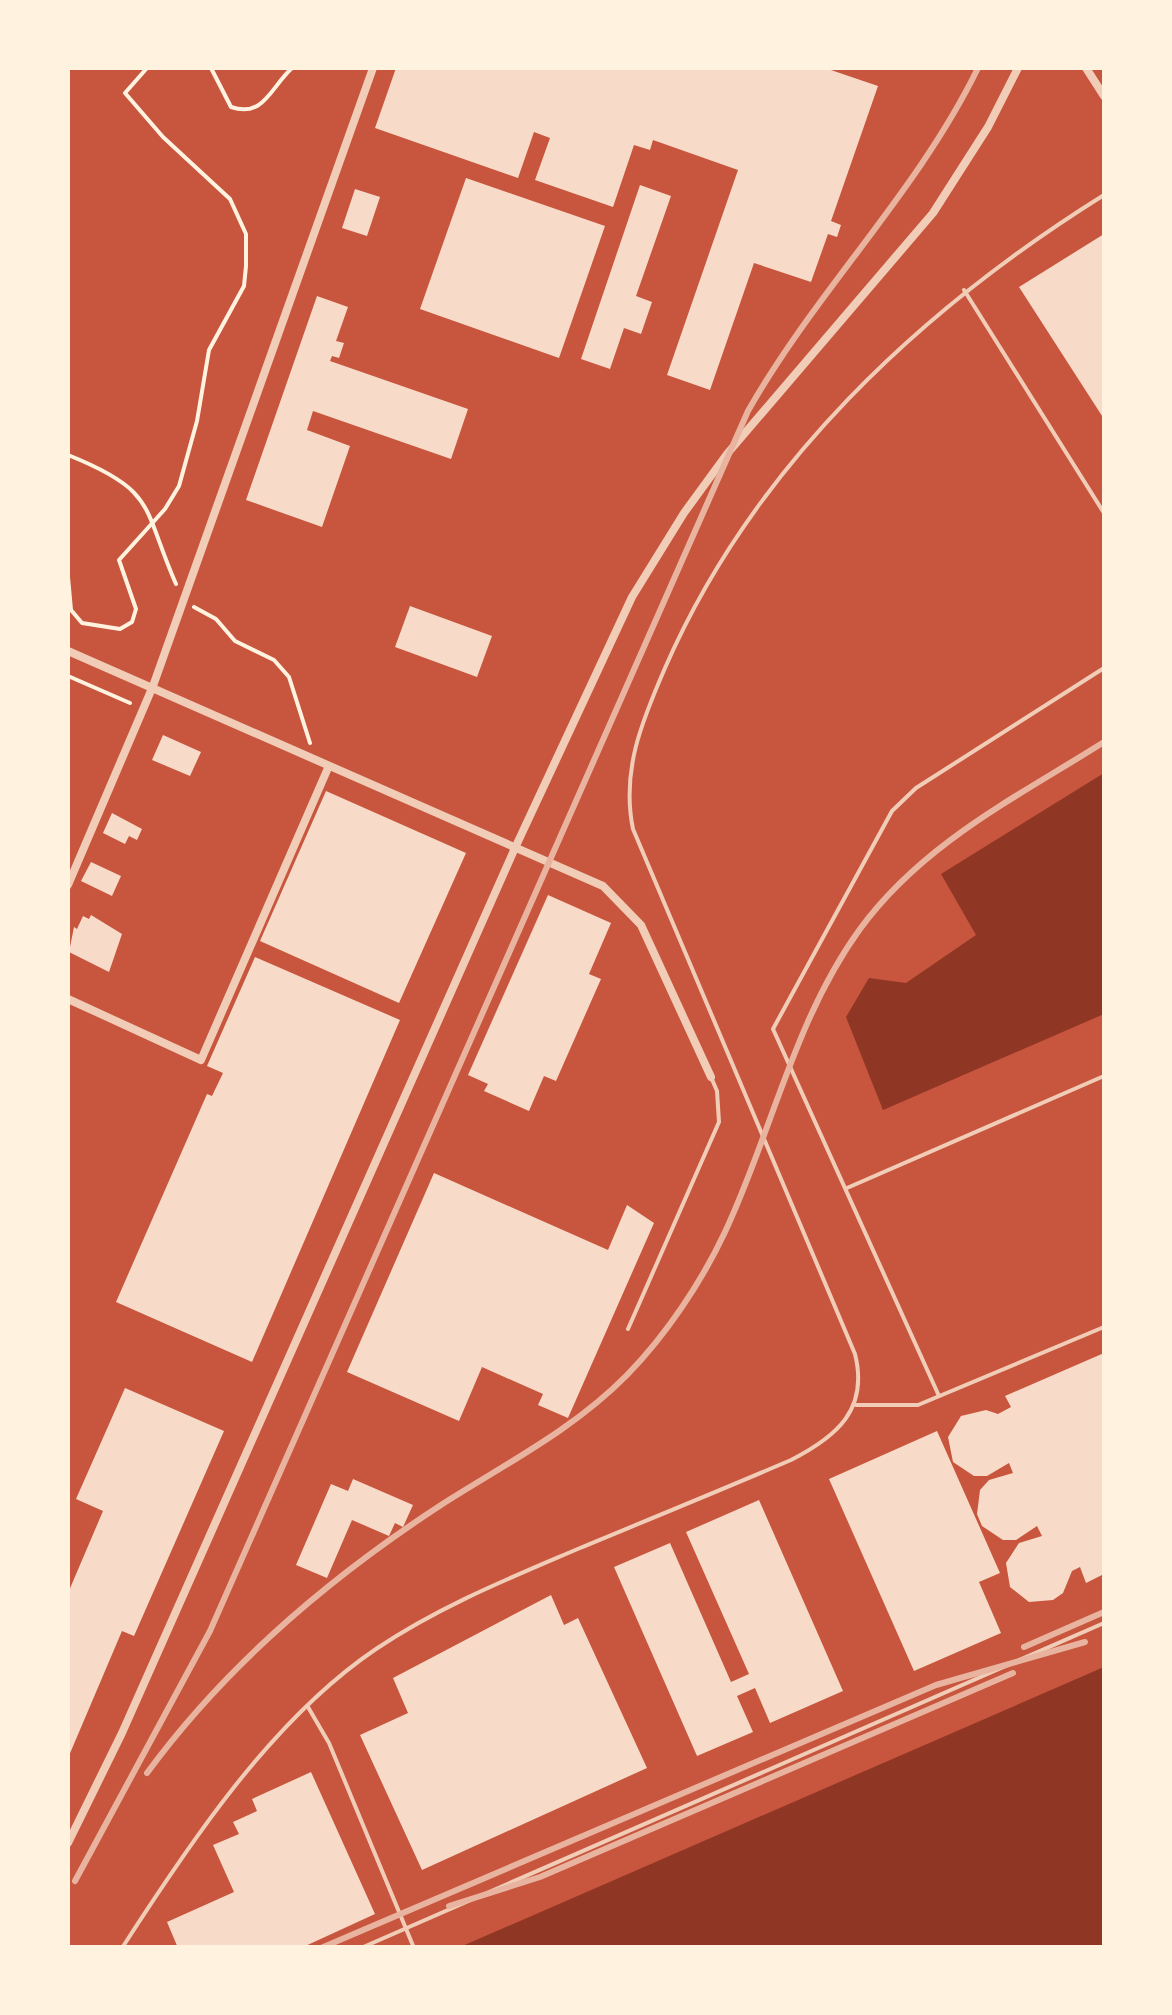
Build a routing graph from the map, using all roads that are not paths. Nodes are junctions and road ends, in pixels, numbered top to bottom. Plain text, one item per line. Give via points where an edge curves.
1 (373, 68) edge
2 (1018, 68) edge
3 (1086, 68) edge
4 (1104, 96) edge
5 (1104, 194) edge
6 (964, 290) junction
7 (1104, 512) edge
8 (68, 651) edge
9 (1104, 668) edge
10 (153, 686) junction
11 (328, 768) junction
12 (515, 848) junction
13 (68, 885) edge
14 (68, 999) edge
15 (1104, 1076) edge
16 (711, 1078) joint
17 (847, 1188) junction
18 (1104, 1328) edge
19 (628, 1329) dead end
20 (939, 1396) junction
21 (856, 1405) junction
22 (1104, 1623) edge
23 (308, 1707) junction
24 (68, 1844) edge
25 (405, 1927) junction
26 (122, 1948) edge
27 (362, 1948) edge
28 (414, 1948) edge

1 - 10 street
2 - 12 street via 933,213 727,454 652,561
3 - 4 street
5 - 6 lane
6 - 7 lane
6 - 21 lane via 849,400 736,533 676,644 631,762 633,829 846,1326 860,1373
8 - 10 street
9 - 17 lane via 916,788 892,811 773,1029
10 - 11 street
10 - 13 street
11 - 12 street
11 - 14 street via 201,1060
12 - 16 street via 604,886 627,906
12 - 24 street
15 - 17 lane
16 - 19 lane via 719,1122
17 - 20 lane
18 - 20 lane
20 - 21 lane via 918,1405
21 - 23 lane via 829,1438 790,1460 459,1599 374,1650
22 - 25 lane
23 - 25 lane
23 - 26 lane via 232,1792
25 - 27 lane
25 - 28 lane

